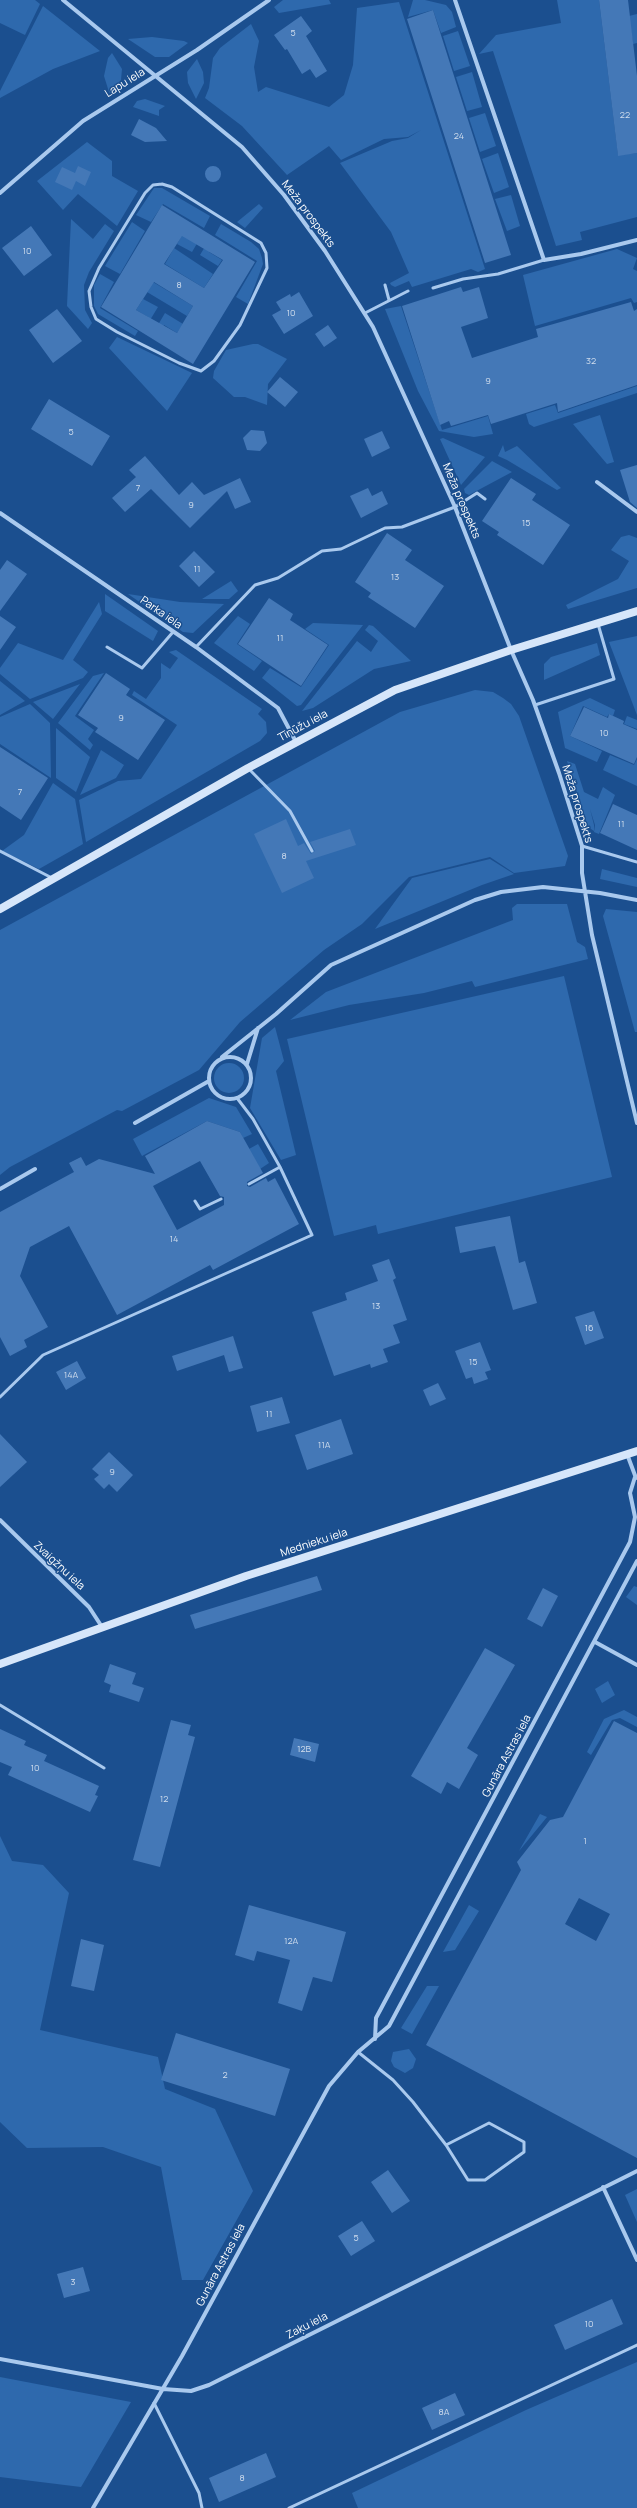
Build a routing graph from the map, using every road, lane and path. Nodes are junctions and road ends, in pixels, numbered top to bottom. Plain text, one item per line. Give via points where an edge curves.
1 (63, 0) edge
2 (269, 0) edge
3 (455, 0) edge
4 (154, 76) junction
5 (0, 193) edge
6 (245, 233) joint
7 (637, 240) edge
8 (544, 260) junction
9 (385, 285) dead end
10 (433, 288) dead end
11 (408, 291) dead end
12 (389, 300) junction
13 (365, 313) junction
14 (597, 482) dead end
15 (485, 499) dead end
16 (455, 508) junction
17 (637, 512) edge
18 (0, 513) edge
19 (637, 611) edge
20 (598, 623) junction
21 (173, 632) junction
22 (107, 647) dead end
23 (196, 648) junction
24 (510, 650) junction
25 (535, 705) junction
26 (296, 742) junction
27 (248, 768) junction
28 (582, 846) junction
29 (312, 851) dead end
30 (0, 852) edge
31 (637, 862) edge
32 (54, 879) junction
33 (585, 891) junction
34 (637, 900) edge
35 (0, 909) edge
36 (258, 1028) junction
37 (222, 1058) junction
38 (247, 1064) junction
39 (209, 1081) junction
40 (237, 1098) junction
41 (135, 1123) dead end
42 (637, 1123) edge
43 (280, 1167) junction
44 (35, 1169) dead end
45 (249, 1184) dead end
46 (0, 1189) edge
47 (221, 1199) dead end
48 (195, 1200) dead end
49 (0, 1397) edge
50 (637, 1451) edge
51 (627, 1454) junction
52 (636, 1478) edge
53 (0, 1520) edge
54 (637, 1562) edge
55 (102, 1627) junction
56 (594, 1642) junction
57 (0, 1664) edge
58 (637, 1665) edge
59 (0, 1705) edge
60 (104, 1768) dead end
61 (375, 2039) junction
62 (358, 2052) junction
63 (446, 2145) junction
64 (637, 2172) edge
65 (603, 2187) junction
66 (637, 2260) edge
67 (637, 2345) edge
68 (0, 2359) edge
69 (163, 2389) junction
70 (154, 2403) junction
71 (93, 2508) edge
72 (202, 2508) edge
73 (289, 2508) edge

1 - 4 street, Meža prospekts
2 - 4 street, Lapu iela via 197,50
3 - 8 street
4 - 5 street, Lapu iela via 83,121
4 - 13 street, Meža prospekts via 238,144 279,189 325,251
6 - 6 lane via 172,187 154,185 145,193 99,268 89,291 96,319 179,363 201,371 208,368 240,325 267,268 266,252 261,243
7 - 8 street
8 - 10 lane via 498,274 463,279
9 - 12 lane
11 - 12 lane
12 - 13 lane
13 - 16 street, Meža prospekts
14 - 17 street
15 - 16 lane via 477,493
16 - 23 lane via 402,527 385,528 341,549 322,551 278,578 255,585
16 - 24 street, Meža prospekts
18 - 21 street, Parka iela
19 - 20 main road, Tīnūžu iela
20 - 24 main road, Tīnūžu iela
20 - 25 lane via 614,679
21 - 22 lane via 142,668
21 - 23 street, Parka iela
23 - 26 street, Parka iela via 278,708
24 - 25 street, Meža prospekts
24 - 26 main road, Tīnūžu iela via 395,690
25 - 28 street, Meža prospekts
26 - 27 main road, Tīnūžu iela
27 - 29 lane via 290,811
27 - 32 main road, Tīnūžu iela
28 - 31 lane
28 - 33 street, Meža prospekts
30 - 32 lane
32 - 35 main road, Tīnūžu iela
33 - 34 street
33 - 36 street via 543,887 501,892 475,900 331,965
33 - 42 street, Meža prospekts via 592,935
36 - 37 street
36 - 38 street
37 - 38 street via 239,1058
37 - 39 street via 212,1067
38 - 40 street via 251,1072 250,1086 247,1092
39 - 40 street via 216,1093 222,1097
39 - 41 street
40 - 43 lane via 253,1119
43 - 45 lane
43 - 49 lane via 312,1235 43,1356
44 - 46 street
47 - 48 lane via 200,1209
50 - 51 main road, Mednieku iela
51 - 52 street, Gunāra Astras iela
51 - 55 main road, Mednieku iela via 246,1576
52 - 61 street, Gunāra Astras iela via 630,1493 635,1517 630,1542 376,2018
53 - 55 street, Zvaigžņu iela via 89,1607
54 - 56 street, Gunāra Astras iela
55 - 57 main road, Mednieku iela
56 - 58 street
56 - 61 street, Gunāra Astras iela via 389,2026
59 - 60 lane
61 - 62 street, Gunāra Astras iela
62 - 63 lane via 398,2085
62 - 69 street, Gunāra Astras iela via 329,2086
63 - 63 lane via 468,2180 485,2180 524,2152 524,2142 489,2123
64 - 65 street, Zaķu iela
65 - 66 street
65 - 69 street, Zaķu iela via 209,2385 191,2391
67 - 73 lane
68 - 69 street, Zaķu iela
69 - 70 street, Gunāra Astras iela
70 - 71 street, Gunāra Astras iela
70 - 72 lane via 198,2493

